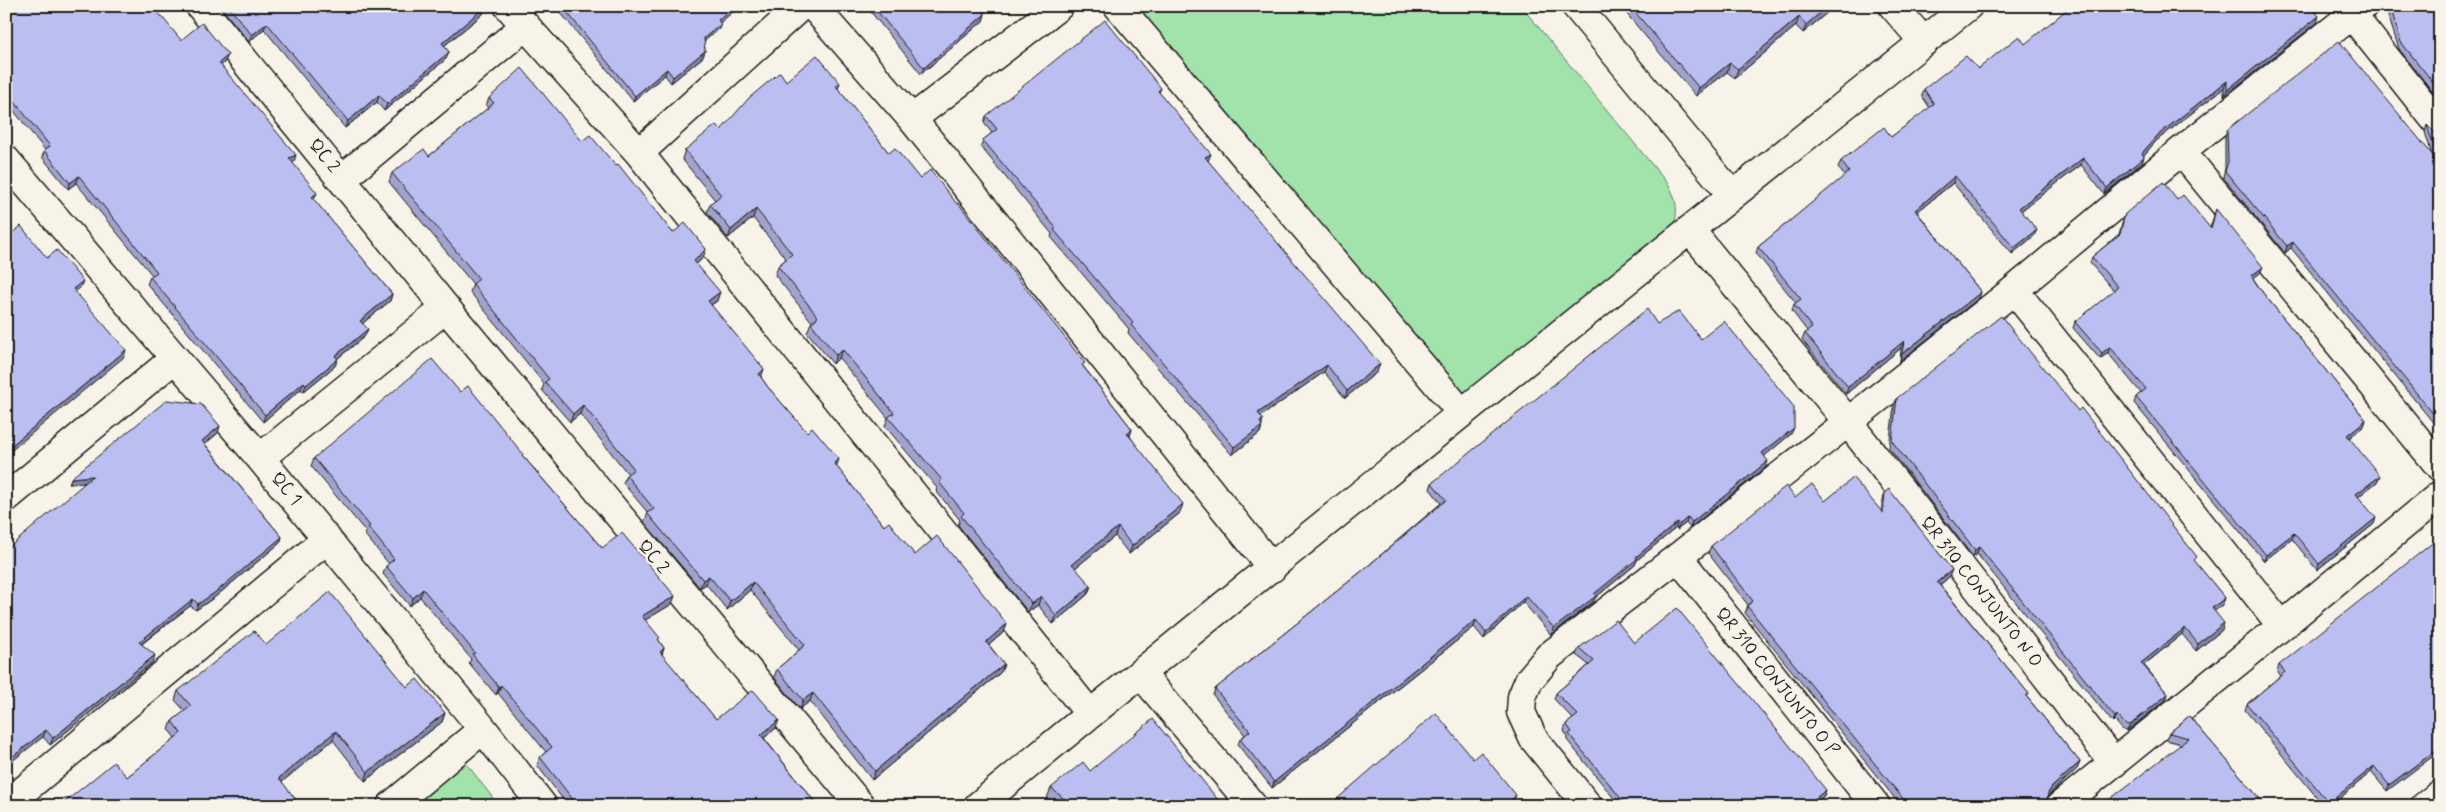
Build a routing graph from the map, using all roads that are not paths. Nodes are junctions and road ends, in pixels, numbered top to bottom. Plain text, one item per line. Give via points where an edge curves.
1 (200, 6) edge
2 (801, 6) edge
3 (813, 6) edge
4 (1059, 6) edge
5 (1118, 6) edge
6 (1576, 6) edge
7 (1893, 6) edge
8 (1968, 6) edge
9 (2357, 10) edge
10 (516, 16) edge
11 (1924, 42) junction
12 (912, 119) junction
13 (2440, 126) edge
14 (2181, 152) junction
15 (639, 153) junction
16 (11, 177) edge
17 (342, 179) junction
18 (1732, 196) junction
19 (1691, 231) junction
20 (2014, 290) junction
21 (446, 308) junction
22 (174, 359) junction
23 (1461, 412) junction
24 (1848, 422) junction
25 (260, 458) junction
26 (2440, 467) edge
27 (2440, 495) edge
28 (6, 498) edge
29 (327, 539) junction
30 (1678, 557) junction
31 (1272, 568) junction
32 (2282, 626) junction
33 (1141, 674) junction
34 (1090, 714) junction
35 (483, 729) junction
36 (2114, 763) junction
37 (2440, 794) edge
38 (6, 804) edge
39 (391, 806) edge
40 (543, 806) edge
41 (861, 806) edge
42 (978, 806) edge
43 (1253, 806) edge
44 (1588, 806) edge
45 (1876, 806) edge
46 (2060, 806) edge
47 (2425, 806) edge

1 - 17 street, QC 2
2 - 15 street
3 - 12 street
4 - 12 street
5 - 23 street
6 - 18 street
7 - 11 street
8 - 11 street
9 - 13 street
9 - 14 street
10 - 15 street
10 - 17 street
11 - 18 street
12 - 31 street
14 - 20 street
14 - 26 street
15 - 34 street
16 - 22 street, QC 1
17 - 21 street, QC 2
18 - 19 street
19 - 23 street
19 - 24 street, QR 310 CONJUNTO N O
20 - 24 street
20 - 32 street
21 - 25 street
21 - 41 street, QC 2
22 - 25 street, QC 1
22 - 28 street
23 - 31 street
24 - 30 street
24 - 36 street, QR 310 CONJUNTO N O
25 - 29 street, QC 1
27 - 32 street
29 - 35 street, QC 1
29 - 38 street
30 - 44 street via 1548,656 1529,680 1522,697 1521,712 1533,738
30 - 45 street, QR 310 CONJUNTO O P
31 - 33 street
32 - 36 street
33 - 34 street
33 - 43 street
34 - 42 street
35 - 39 street
35 - 40 street, QC 1
36 - 46 street
37 - 47 street

